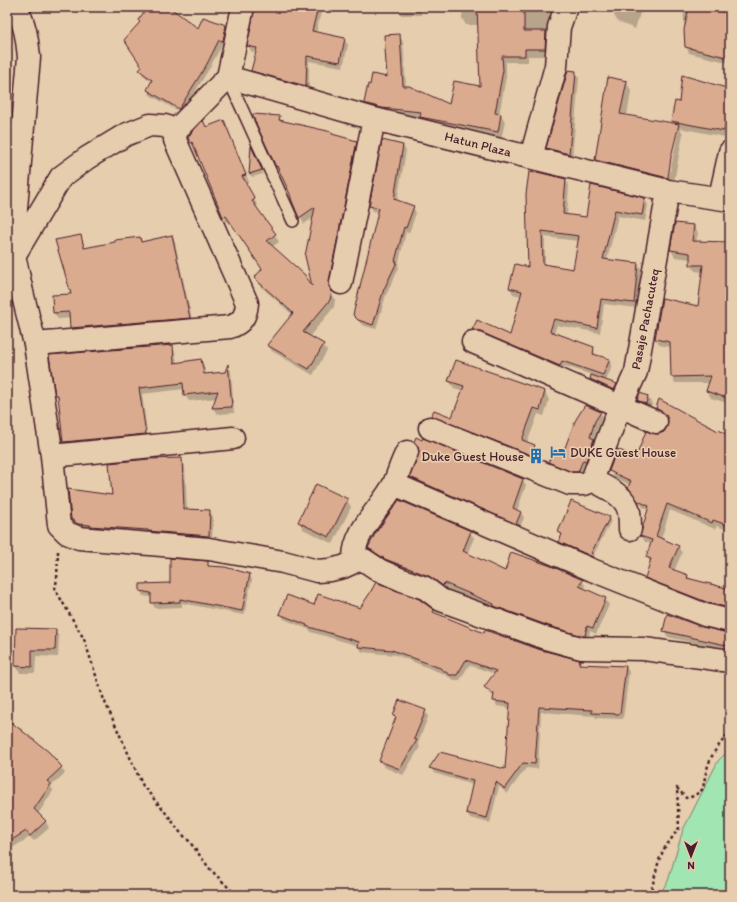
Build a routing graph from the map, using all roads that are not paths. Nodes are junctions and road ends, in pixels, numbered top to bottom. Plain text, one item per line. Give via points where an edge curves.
1 (15, 7) edge
2 (243, 7) edge
3 (566, 7) edge
4 (228, 77) junction
5 (374, 119) junction
6 (176, 132) junction
7 (730, 152) edge
8 (531, 157) junction
9 (668, 191) junction
10 (725, 199) edge
11 (293, 221) dead end
12 (14, 255) junction
13 (340, 283) dead end
14 (473, 342) dead end
15 (35, 344) junction
16 (620, 407) junction
17 (656, 422) dead end
18 (430, 428) dead end
19 (233, 438) dead end
20 (407, 452) dead end
21 (52, 456) junction
22 (588, 482) junction
23 (394, 484) junction
24 (630, 528) dead end
25 (354, 558) junction
26 (730, 621) edge
27 (730, 661) edge

1 - 12 street via 24,24 29,57
2 - 4 street
3 - 8 street via 559,27 556,66
4 - 5 street, Hatun Plaza
4 - 6 street
4 - 11 lane
5 - 8 street, Hatun Plaza
5 - 13 street
6 - 12 street via 159,125 144,127 119,138 61,177
6 - 15 street via 175,140 247,303 247,312 243,319 238,325 230,327
7 - 10 street
8 - 9 street, Hatun Plaza
9 - 10 street, Hatun Plaza
9 - 16 street, Pasaje Pachacuteq via 636,372
12 - 15 street
14 - 16 street
15 - 21 street
16 - 17 street
16 - 22 street, Pasaje Pachacuteq
18 - 22 street via 570,484
19 - 21 street
20 - 23 street
21 - 25 street via 59,525 67,533 79,538 209,549 283,562 317,571 343,567 352,563
22 - 24 street via 614,491 620,496 629,511
23 - 25 street via 358,539 354,548
23 - 26 street via 592,570 705,614
25 - 27 street via 364,560 379,570 425,588 441,600 524,631 581,648 644,649

